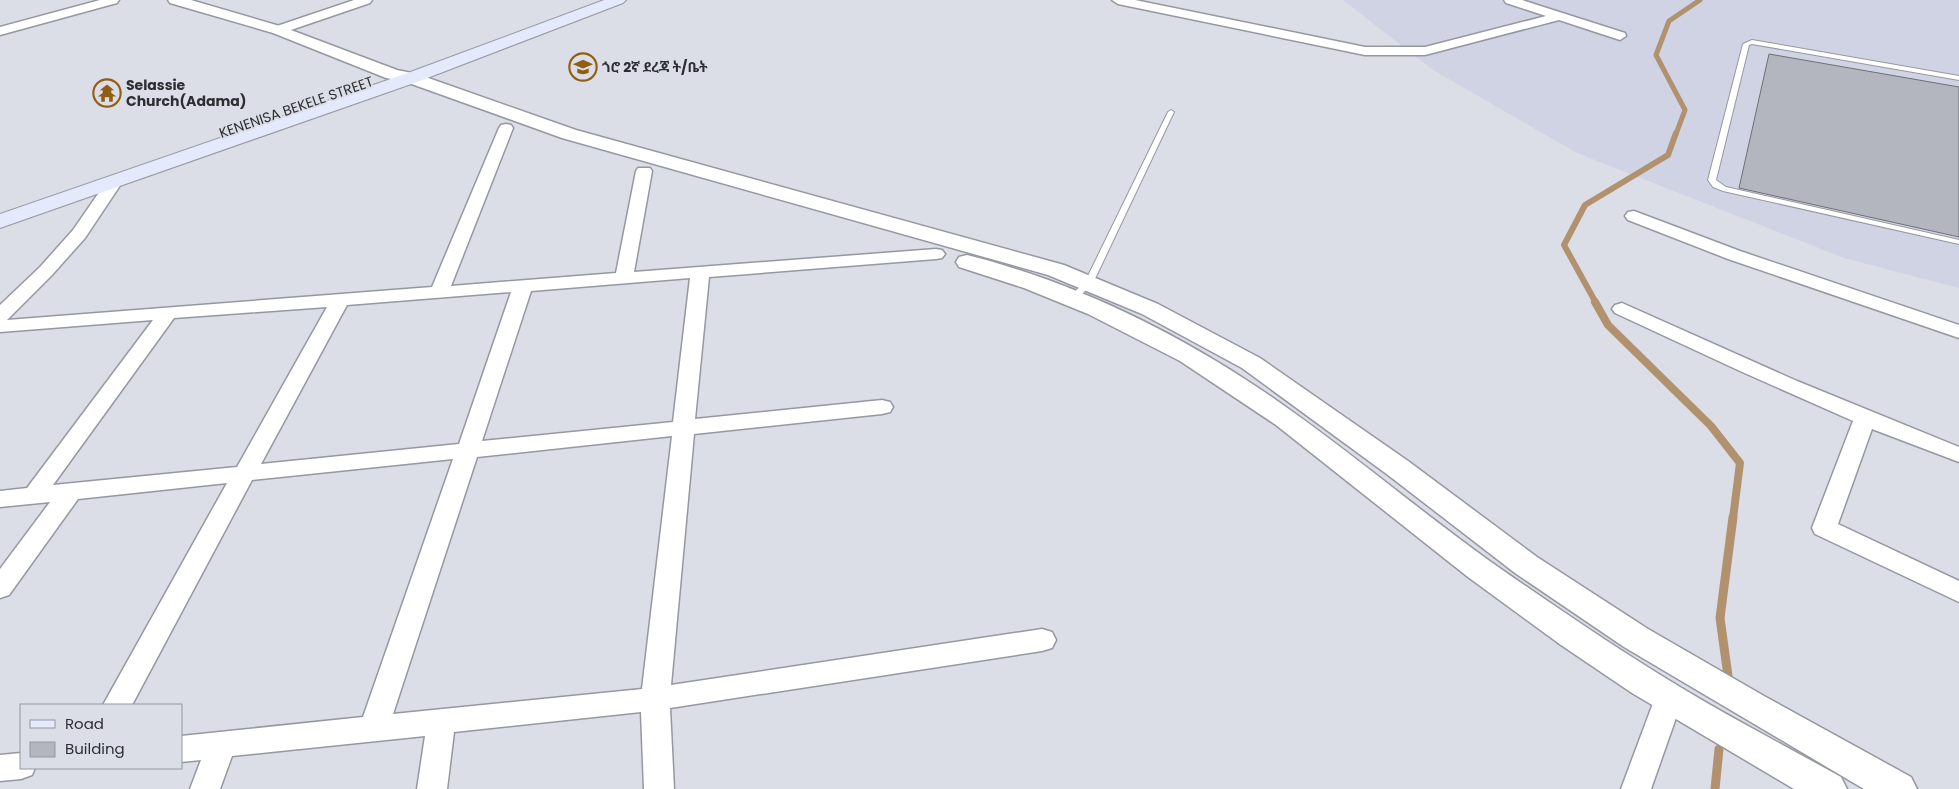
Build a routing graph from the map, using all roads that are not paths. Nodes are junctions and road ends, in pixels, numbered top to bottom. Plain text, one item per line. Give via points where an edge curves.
1 (113, 0) edge
2 (175, 0) edge
3 (366, 0) edge
4 (589, 0) edge
5 (618, 0) edge
6 (1118, 0) edge
7 (1510, 0) edge
8 (1560, 16) junction
9 (278, 30) junction
10 (0, 31) edge
11 (1620, 36) dead end
12 (400, 78) junction
13 (1959, 78) edge
14 (1171, 112) dead end
15 (506, 128) junction
16 (644, 171) junction
17 (115, 181) junction
18 (0, 207) edge
19 (1634, 216) dead end
20 (0, 221) edge
21 (1959, 242) edge
22 (936, 254) junction
23 (700, 272) junction
24 (624, 278) junction
25 (523, 286) junction
26 (1080, 291) junction
27 (439, 292) junction
28 (340, 300) junction
29 (1622, 309) dead end
30 (168, 313) junction
31 (0, 316) edge
32 (0, 326) edge
33 (1959, 332) edge
34 (882, 407) dead end
35 (1865, 419) junction
36 (685, 428) junction
37 (467, 450) junction
38 (1959, 455) edge
39 (244, 474) junction
40 (71, 492) junction
41 (34, 495) junction
42 (0, 499) edge
43 (0, 588) edge
44 (1959, 592) edge
45 (1042, 640) dead end
46 (1669, 698) junction
47 (655, 699) junction
48 (118, 704) edge
49 (442, 722) junction
50 (374, 728) junction
51 (222, 744) junction
52 (182, 749) edge
53 (20, 766) edge
54 (0, 768) edge
55 (205, 789) edge
56 (432, 789) edge
57 (659, 789) edge
58 (1636, 789) edge
59 (1828, 789) edge
60 (1898, 789) edge

1 - 10 street
2 - 9 street
3 - 9 street
4 - 12 main road, KENENISA BEKELE STREET
5 - 12 main road, KENENISA BEKELE STREET
6 - 8 street via 1388,52 1425,51
7 - 8 street
8 - 11 street
9 - 12 street
12 - 15 street via 470,115
12 - 17 main road
12 - 18 main road, KENENISA BEKELE STREET
12 - 26 street via 569,134 1056,270
13 - 21 lane via 1752,42 1746,44 1712,180 1723,189
14 - 26 lane
15 - 16 street
15 - 27 street
16 - 22 street
16 - 24 street
17 - 20 main road
17 - 31 street via 80,234
19 - 33 street via 1734,255
22 - 23 street
22 - 26 street
23 - 24 street
23 - 36 street
24 - 25 street
25 - 27 street
25 - 37 street
26 - 46 street via 1219,374 1294,426 1477,568
26 - 60 street via 1191,330 1251,363 1526,565 1636,638
27 - 28 street
28 - 30 street
28 - 39 street
29 - 35 street
30 - 32 street
30 - 41 street
34 - 36 street
35 - 38 street
35 - 44 street via 1824,528
36 - 37 street
36 - 47 street
37 - 39 street
37 - 50 street
39 - 40 street
39 - 48 street
40 - 41 street
40 - 43 street
41 - 42 street
45 - 47 street
46 - 58 street
46 - 59 street
47 - 49 street
47 - 57 street
49 - 50 street
49 - 56 street
50 - 51 street
51 - 52 street
51 - 55 street
53 - 54 street

